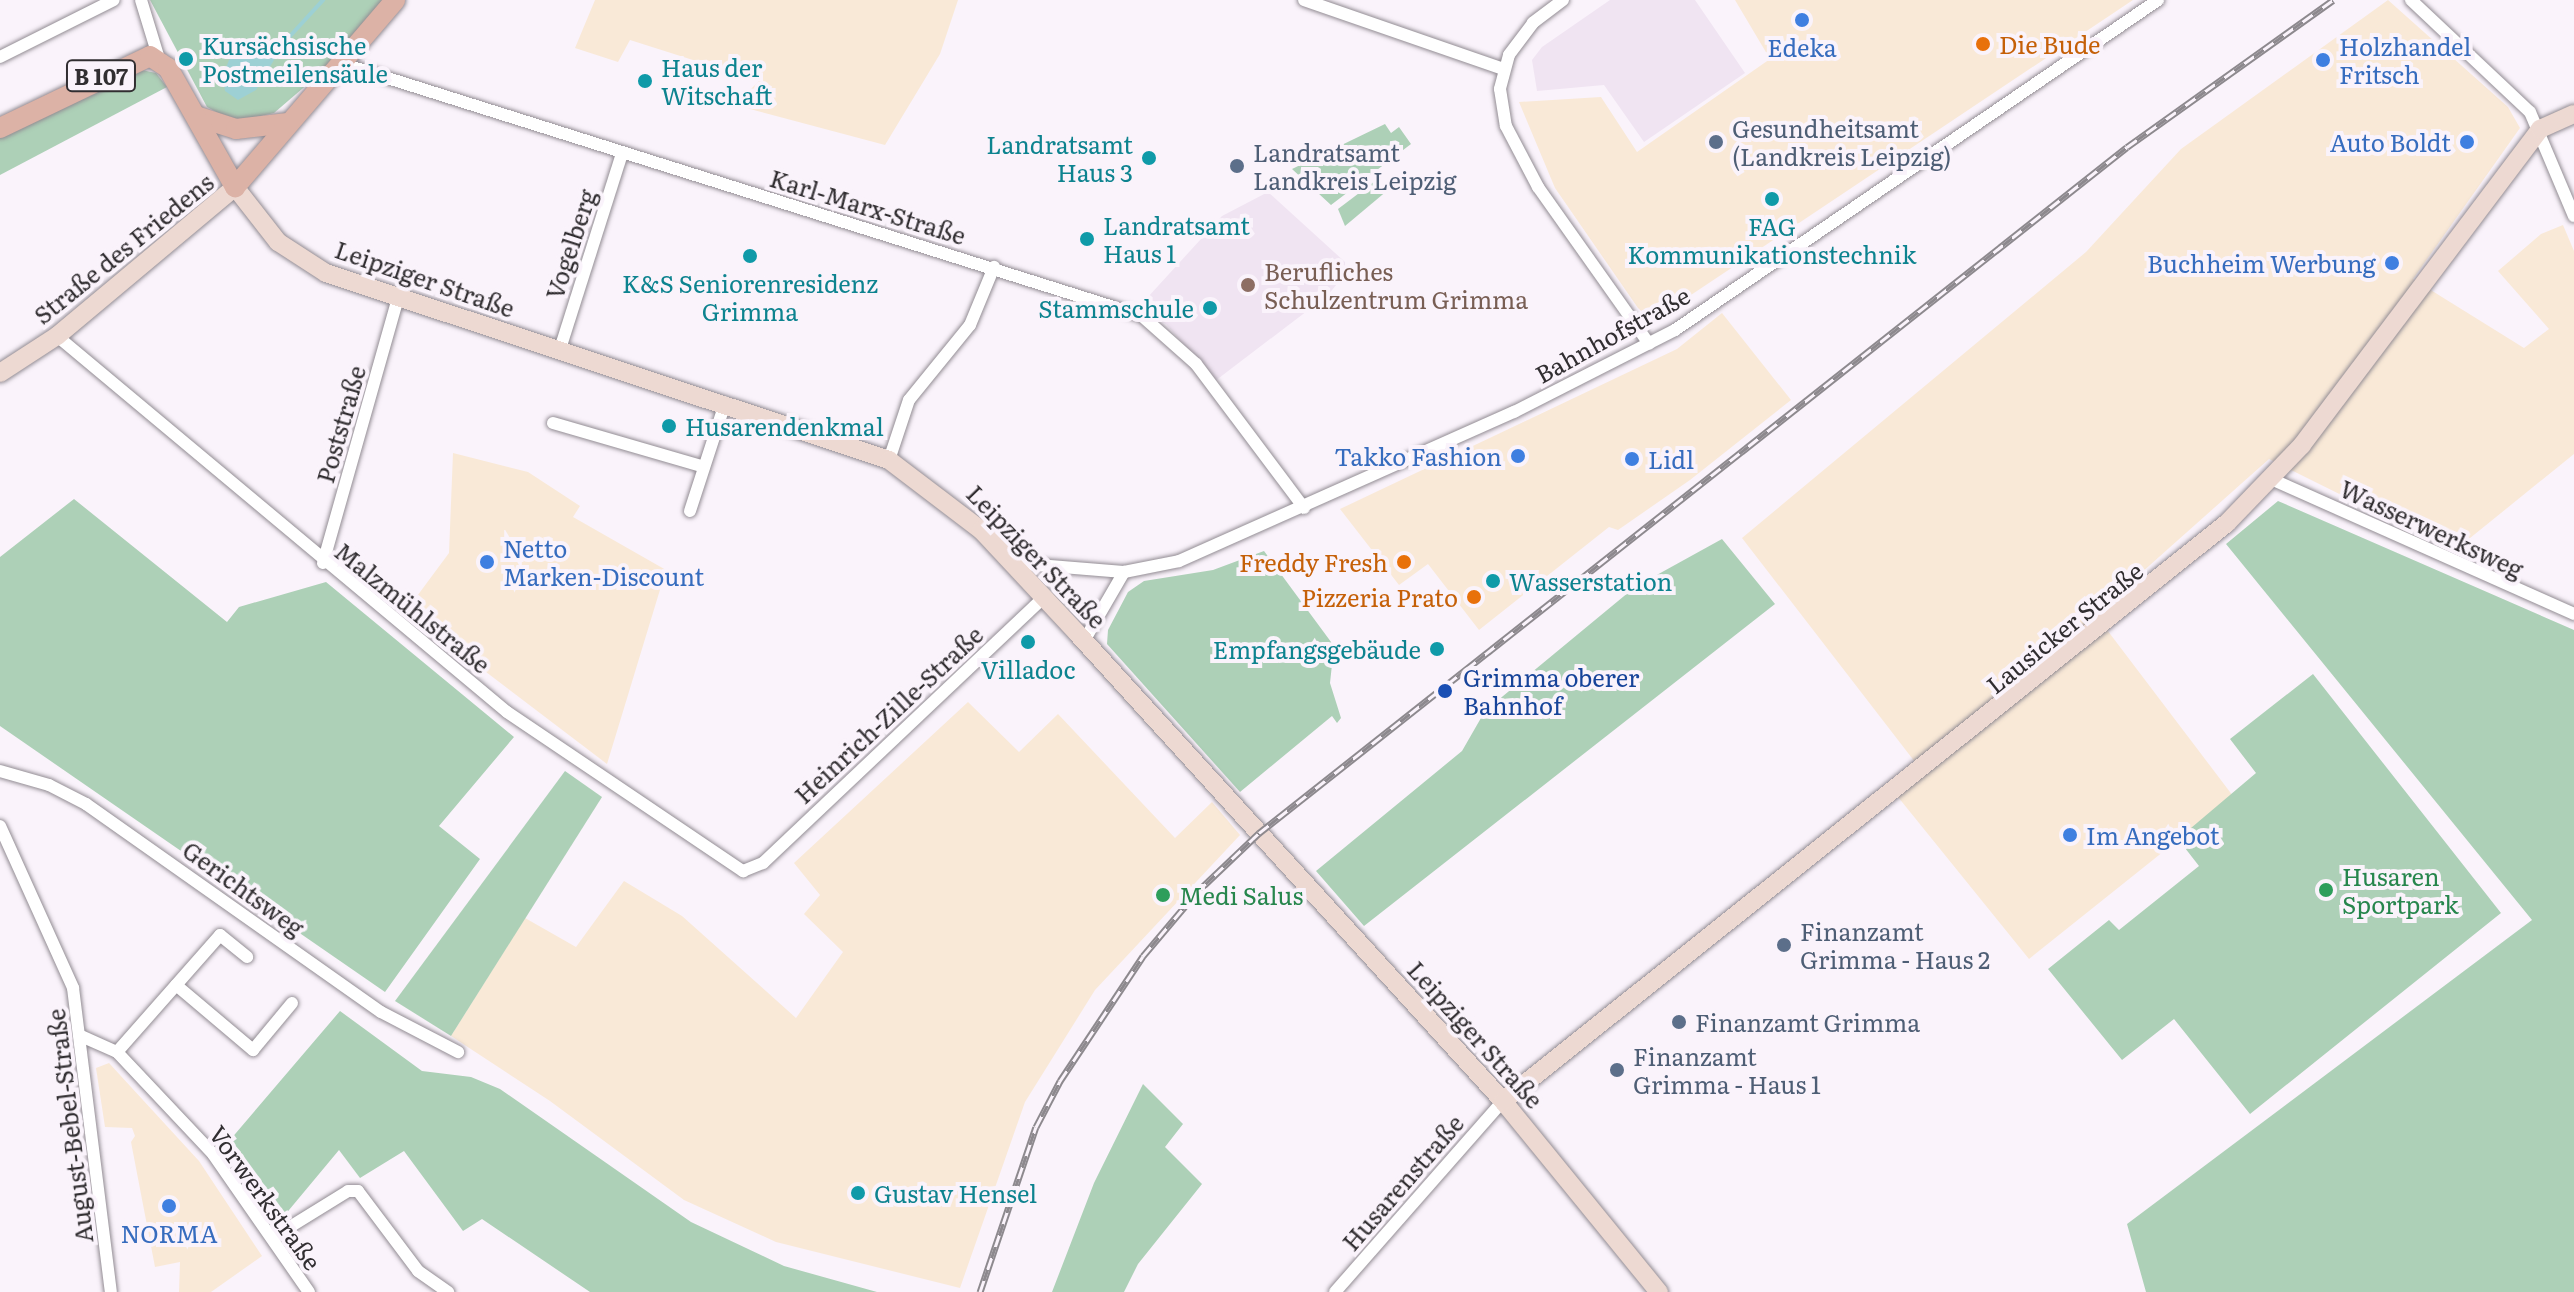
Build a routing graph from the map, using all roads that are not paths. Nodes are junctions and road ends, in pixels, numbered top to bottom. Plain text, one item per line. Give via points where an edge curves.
1 (114, 0) edge
2 (141, 0) edge
3 (395, 0) edge
4 (1304, 0) edge
5 (1563, 0) edge
6 (2158, 0) edge
7 (2411, 0) edge
8 (0, 57) edge
9 (159, 59) junction
10 (340, 63) junction
11 (1503, 69) junction
12 (2574, 114) edge
13 (196, 116) junction
14 (288, 123) junction
15 (0, 128) edge
16 (2540, 129) junction
17 (622, 153) junction
18 (235, 187) junction
19 (2574, 216) edge
20 (994, 267) junction
21 (398, 298) junction
22 (57, 336) junction
23 (1649, 344) junction
24 (560, 349) junction
25 (0, 373) edge
26 (725, 403) junction
27 (553, 423) dead end
28 (889, 460) junction
29 (704, 467) junction
30 (2271, 479) junction
31 (1304, 508) junction
32 (690, 511) dead end
33 (323, 563) junction
34 (1012, 563) junction
35 (1124, 572) junction
36 (1044, 597) junction
37 (2574, 614) edge
38 (1084, 641) junction
39 (0, 771) edge
40 (0, 826) edge
41 (763, 863) joint
42 (247, 957) dead end
43 (176, 985) junction
44 (292, 1003) dead end
45 (81, 1036) junction
46 (117, 1052) junction
47 (458, 1052) dead end
48 (1503, 1101) junction
49 (272, 1238) junction
50 (111, 1292) edge
51 (309, 1292) edge
52 (448, 1292) edge
53 (1335, 1292) edge
54 (1659, 1292) edge

1 - 8 street
2 - 9 street, Leipziger Straße
3 - 10 main road
4 - 11 street
5 - 11 street via 1517,41
6 - 23 street, Bahnhofstraße
7 - 16 street via 2519,97
9 - 13 main road, Leipziger Straße / B 107
9 - 15 main road, B 107 via 142,57
10 - 14 main road
10 - 17 street, Karl-Marx-Straße
11 - 23 street via 1501,103 1512,142
12 - 16 main road, Lausicker Straße
13 - 14 main road via 236,129
13 - 18 main road, Leipziger Straße / B 107
14 - 18 main road
16 - 19 street
16 - 30 main road, Lausicker Straße
17 - 20 street, Karl-Marx-Straße
17 - 24 street, Vogelberg
18 - 21 main road, Leipziger Straße via 278,242 302,262
18 - 22 main road, Straße des Friedens
20 - 28 street via 970,325 909,400
20 - 31 street, Karl-Marx-Straße via 1154,322 1196,364
21 - 24 main road, Leipziger Straße
21 - 33 street, Poststraße
22 - 25 main road, Straße des Friedens
22 - 33 street, Malzmühlstraße
23 - 31 street, Bahnhofstraße via 1446,445
24 - 26 main road, Leipziger Straße
26 - 28 main road, Leipziger Straße
26 - 29 street
27 - 29 street
28 - 34 main road, Leipziger Straße via 944,497
29 - 32 street
30 - 37 street, Wasserwerksweg
30 - 48 main road, Lausicker Straße via 2123,611
31 - 35 street, Bahnhofstraße via 1179,561
33 - 41 street, Malzmühlstraße via 567,756 743,871
34 - 35 street, Bahnhofstraße
34 - 36 main road, Leipziger Straße
35 - 38 street
36 - 38 main road, Leipziger Straße
36 - 41 street, Heinrich-Zille-Straße
38 - 48 main road, Leipziger Straße
39 - 47 street, Gerichtsweg via 49,785 86,804 381,1012
40 - 45 street, August-Bebel-Straße via 73,988
42 - 43 street via 220,935
43 - 44 street via 253,1050
43 - 46 street
45 - 46 street, Vorwerkstraße
45 - 50 street, August-Bebel-Straße
46 - 49 street, Vorwerkstraße via 213,1154
48 - 53 street, Husarenstraße
48 - 54 main road, Leipziger Straße
49 - 51 street, Vorwerkstraße
49 - 52 street via 348,1191 358,1191 418,1271

